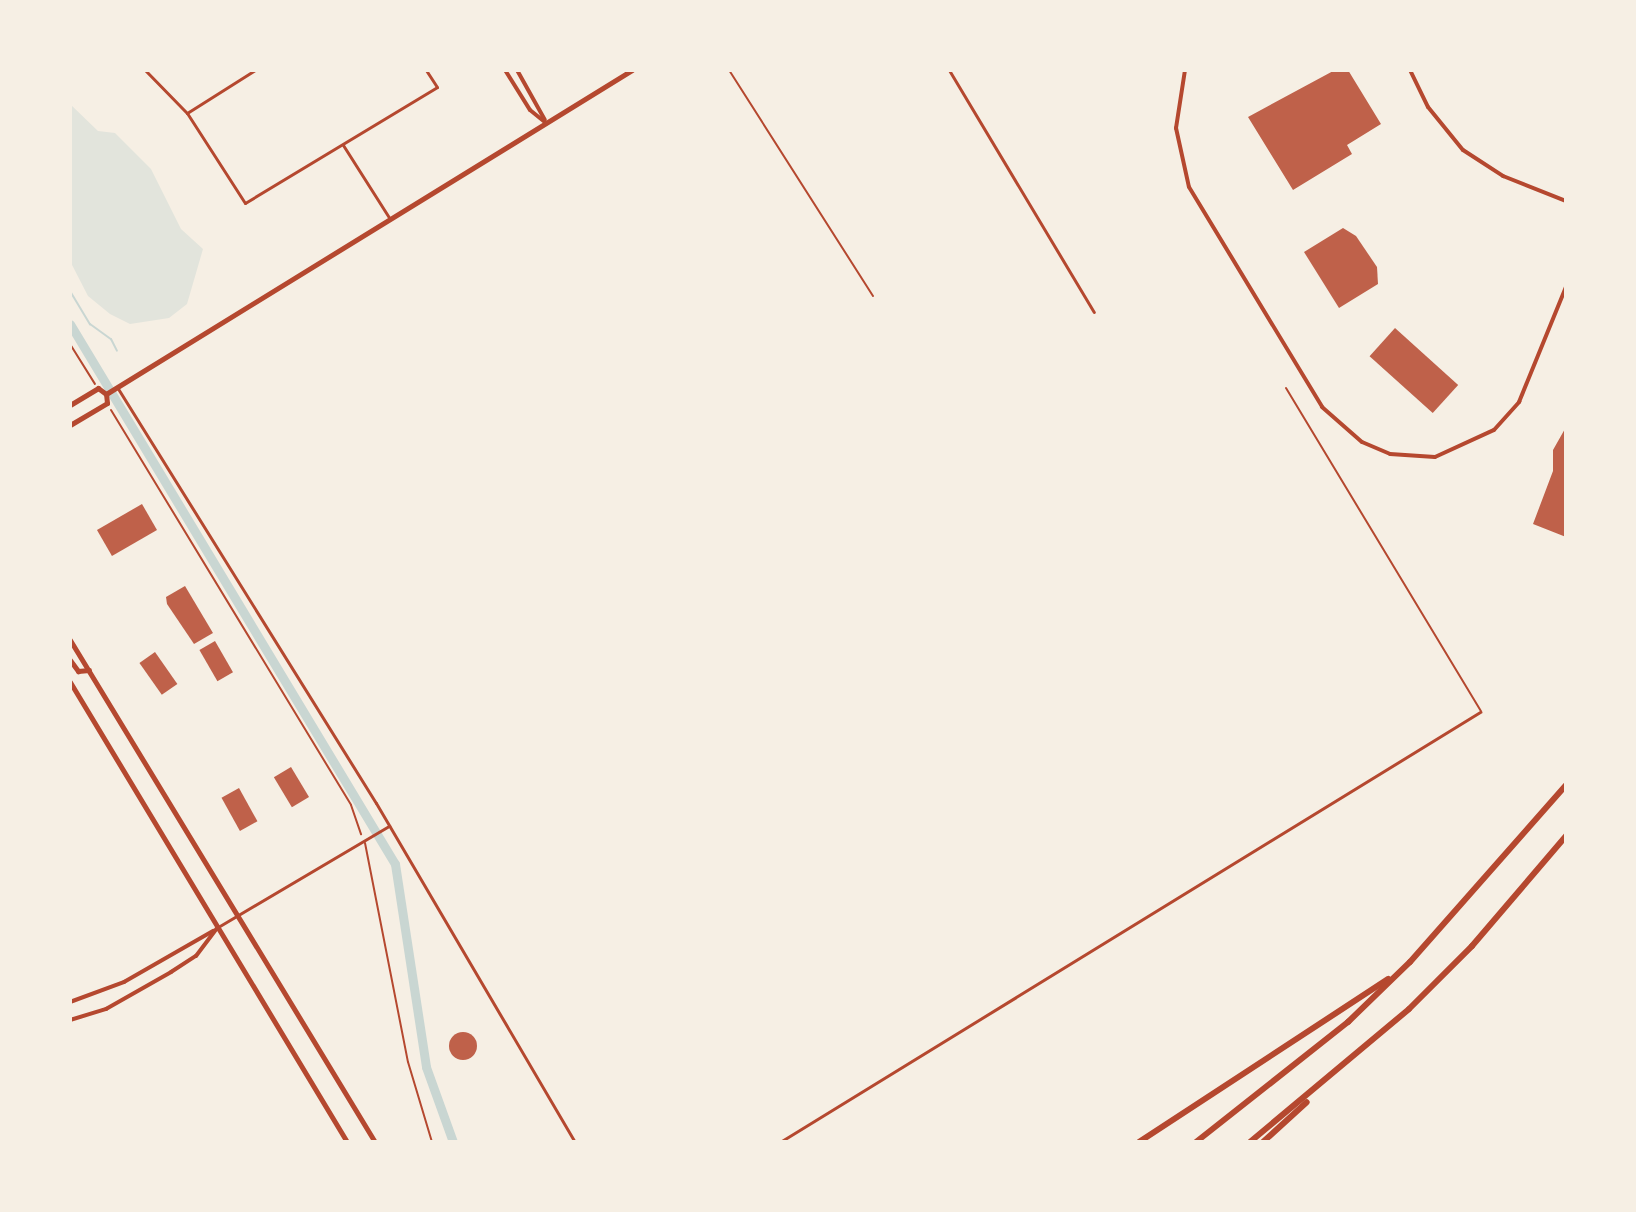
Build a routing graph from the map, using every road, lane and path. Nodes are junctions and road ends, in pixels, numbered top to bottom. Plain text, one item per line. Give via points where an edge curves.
1 (145, 70) edge
2 (255, 70) edge
3 (426, 70) edge
4 (505, 70) edge
5 (517, 70) edge
6 (632, 70) edge
7 (729, 70) edge
8 (949, 70) edge
9 (1185, 70) edge
10 (1410, 70) edge
11 (187, 113) junction
12 (546, 123) junction
13 (342, 144) junction
14 (1566, 201) edge
15 (390, 219) junction
16 (1566, 287) edge
17 (873, 296) dead end
18 (1094, 312) dead end
19 (70, 344) edge
20 (98, 388) junction
21 (116, 388) junction
22 (1286, 388) dead end
23 (106, 394) junction
24 (107, 403) junction
25 (70, 405) edge
26 (70, 425) edge
27 (70, 640) edge
28 (70, 660) edge
29 (89, 670) junction
30 (70, 682) edge
31 (1480, 712) joint
32 (1566, 785) edge
33 (389, 826) junction
34 (1566, 836) edge
35 (367, 840) junction
36 (236, 917) junction
37 (218, 927) junction
38 (1410, 962) junction
39 (70, 1002) edge
40 (70, 1020) edge
41 (1341, 1069) junction
42 (347, 1142) edge
43 (375, 1142) edge
44 (432, 1142) edge
45 (575, 1142) edge
46 (780, 1142) edge
47 (1139, 1142) edge
48 (1196, 1142) edge
49 (1250, 1142) edge
50 (1263, 1142) edge

1 - 11 street
2 - 11 street
3 - 13 street via 437,87
4 - 12 street via 530,110
5 - 12 street
6 - 12 main road
7 - 17 lane
8 - 18 street
9 - 16 street via 1176,128 1189,187 1322,407 1362,442 1390,454 1435,457 1494,430 1519,402
10 - 14 street via 1428,107 1463,150 1503,176
11 - 13 street via 245,203
12 - 15 main road
13 - 15 street
15 - 21 main road
19 - 20 path
20 - 23 main road
20 - 25 main road
21 - 23 main road
21 - 33 street
22 - 31 lane via 1480,703
23 - 24 main road
24 - 26 main road
24 - 35 path via 351,805
27 - 29 main road
28 - 29 main road via 78,671
29 - 36 main road
30 - 37 main road
31 - 46 street
32 - 38 highway
33 - 35 street
33 - 45 street
34 - 41 highway via 1472,946
35 - 36 street
35 - 44 lane via 408,1062
36 - 37 street
36 - 43 main road
37 - 39 street via 124,982
37 - 40 street via 196,956 171,972 106,1009
37 - 42 main road
38 - 47 highway via 1275,1057
38 - 48 highway via 1348,1022
41 - 49 highway
41 - 50 highway

